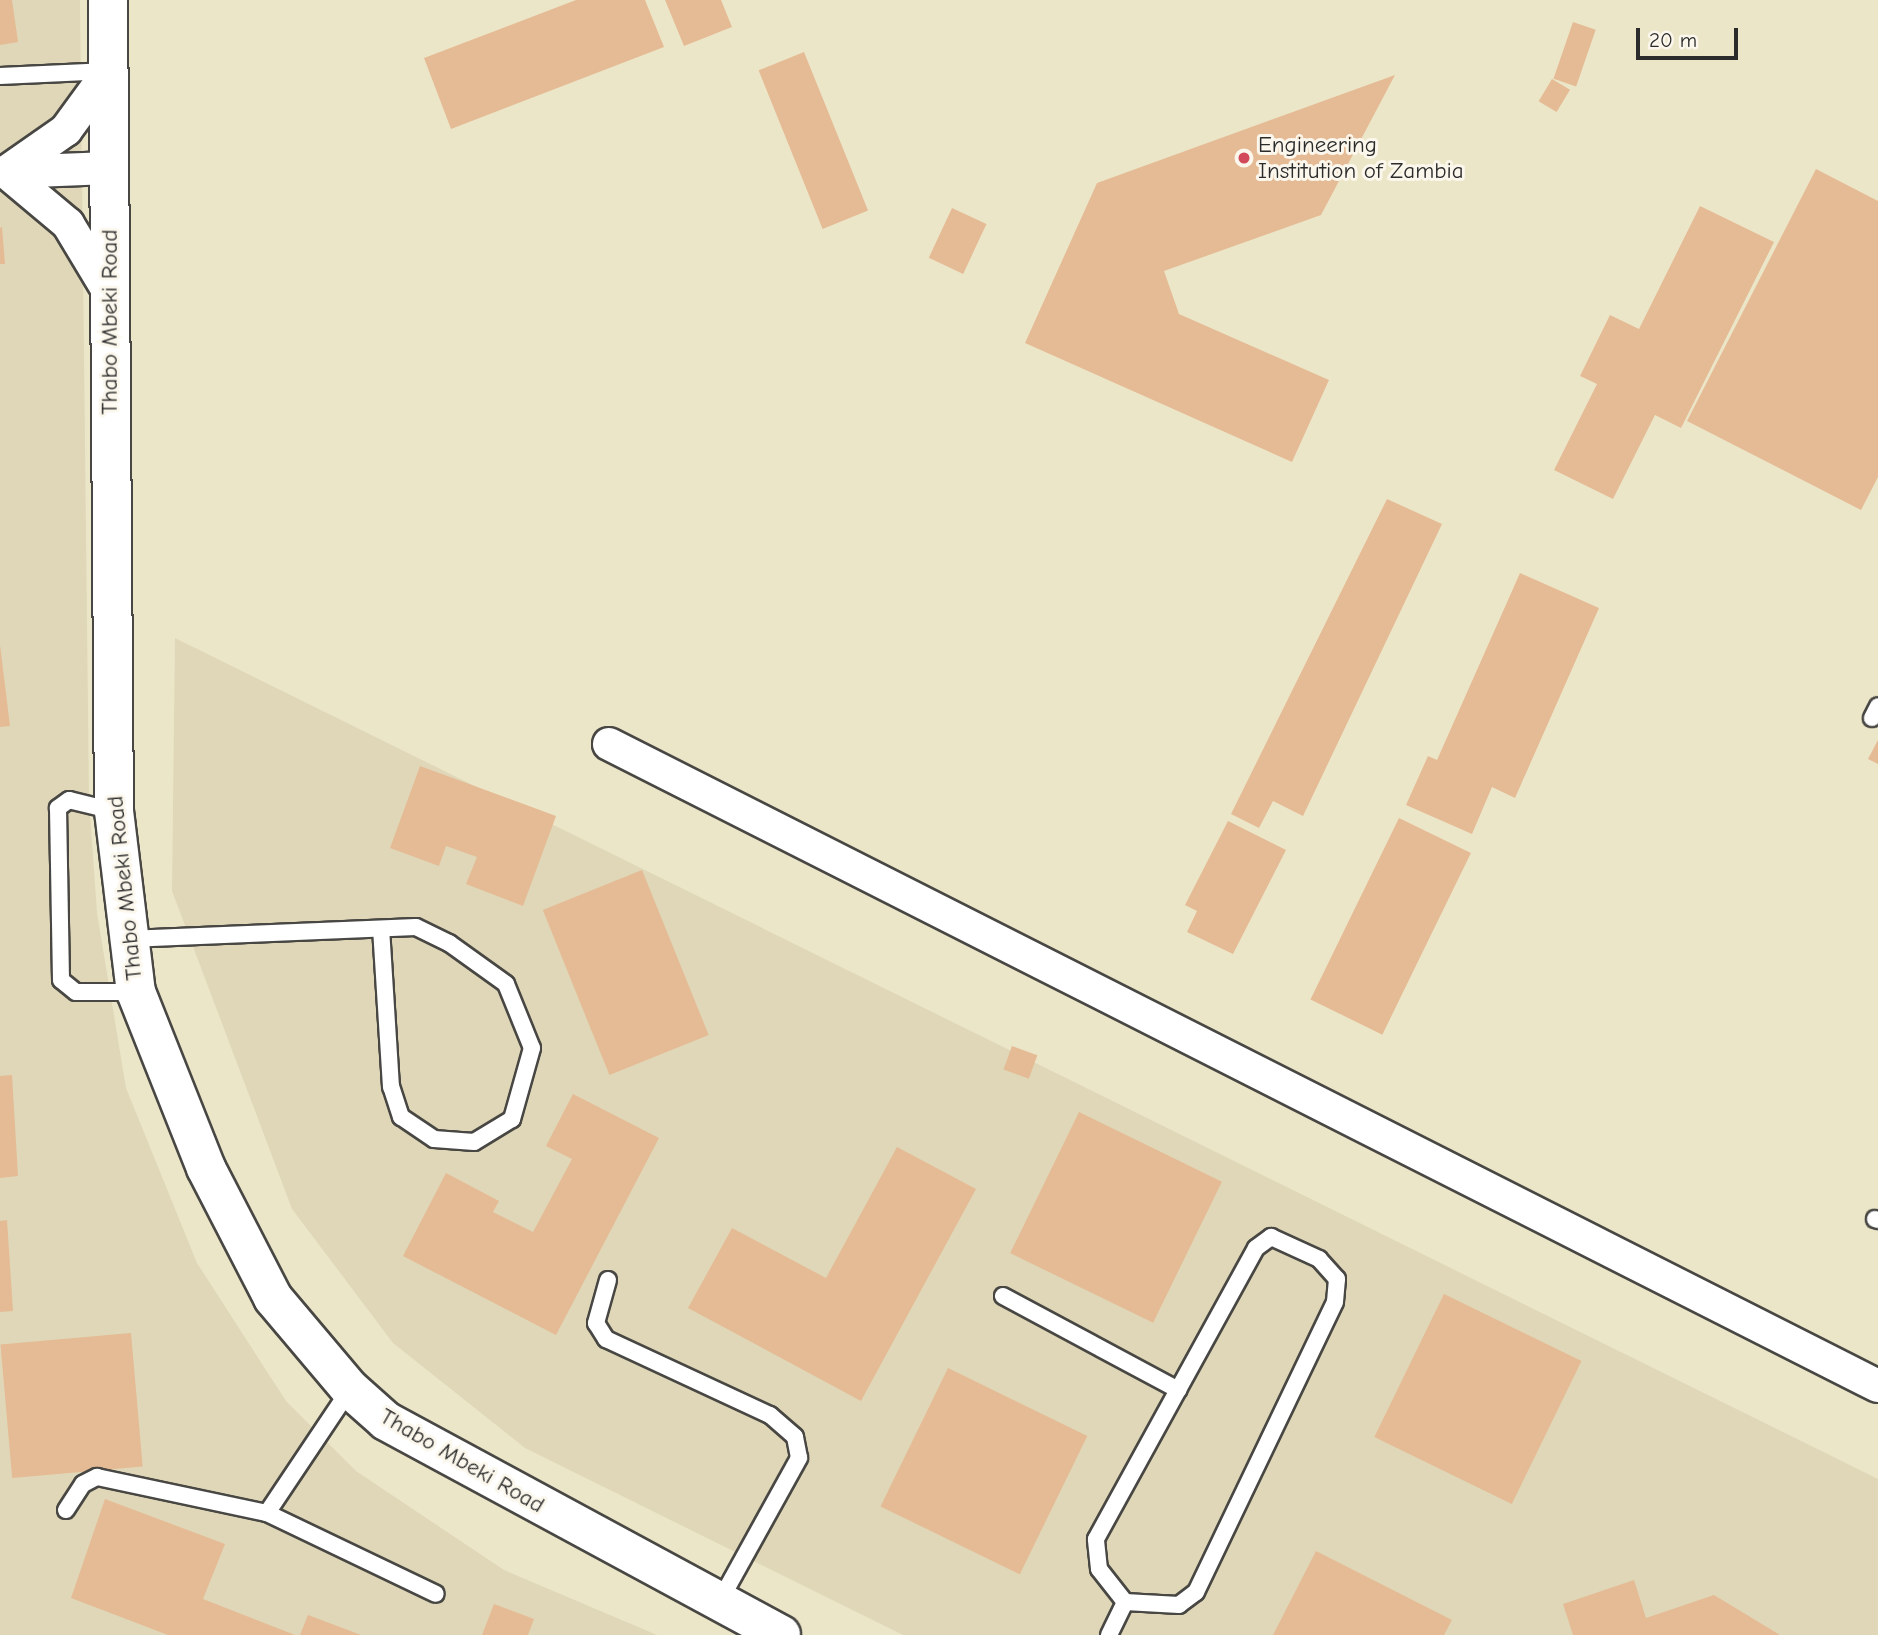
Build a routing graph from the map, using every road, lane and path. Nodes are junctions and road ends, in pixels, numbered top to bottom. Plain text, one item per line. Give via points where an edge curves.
1 (108, 0) edge
2 (109, 71) junction
3 (0, 76) edge
4 (109, 168) junction
5 (3, 172) edge
6 (110, 294) junction
7 (609, 744) dead end
8 (114, 811) junction
9 (381, 929) junction
10 (126, 940) junction
11 (136, 992) junction
12 (608, 1280) dead end
13 (1003, 1296) dead end
14 (1878, 1386) edge
15 (350, 1389) junction
16 (1178, 1390) junction
17 (66, 1510) dead end
18 (267, 1513) junction
19 (436, 1594) dead end
20 (1125, 1602) junction
21 (718, 1604) junction
22 (781, 1635) edge
23 (1109, 1635) edge

1 - 2 main road, Thabo Mbeki Road
2 - 3 lane
2 - 4 main road, Thabo Mbeki Road
2 - 5 street via 66,130
4 - 5 street
4 - 6 main road, Thabo Mbeki Road
5 - 6 street via 68,224
6 - 8 main road, Thabo Mbeki Road
7 - 14 street
8 - 10 main road, Thabo Mbeki Road
8 - 11 lane via 69,800 58,808 61,980 76,992
9 - 9 lane via 416,927 506,984 532,1048 512,1119 474,1142 434,1139 401,1117 391,1087
9 - 10 lane
10 - 11 main road, Thabo Mbeki Road
11 - 15 main road, Thabo Mbeki Road via 206,1168 273,1298
12 - 21 lane via 596,1323 606,1339 770,1415 795,1437 799,1458
13 - 16 lane
15 - 18 lane
15 - 21 main road, Thabo Mbeki Road via 386,1421
16 - 20 lane via 1096,1539 1099,1569
16 - 20 lane via 1256,1248 1271,1237 1319,1259 1337,1279 1335,1302 1196,1592 1179,1605
17 - 18 lane via 83,1484 97,1477
18 - 19 lane
20 - 23 lane
21 - 22 main road, Thabo Mbeki Road

